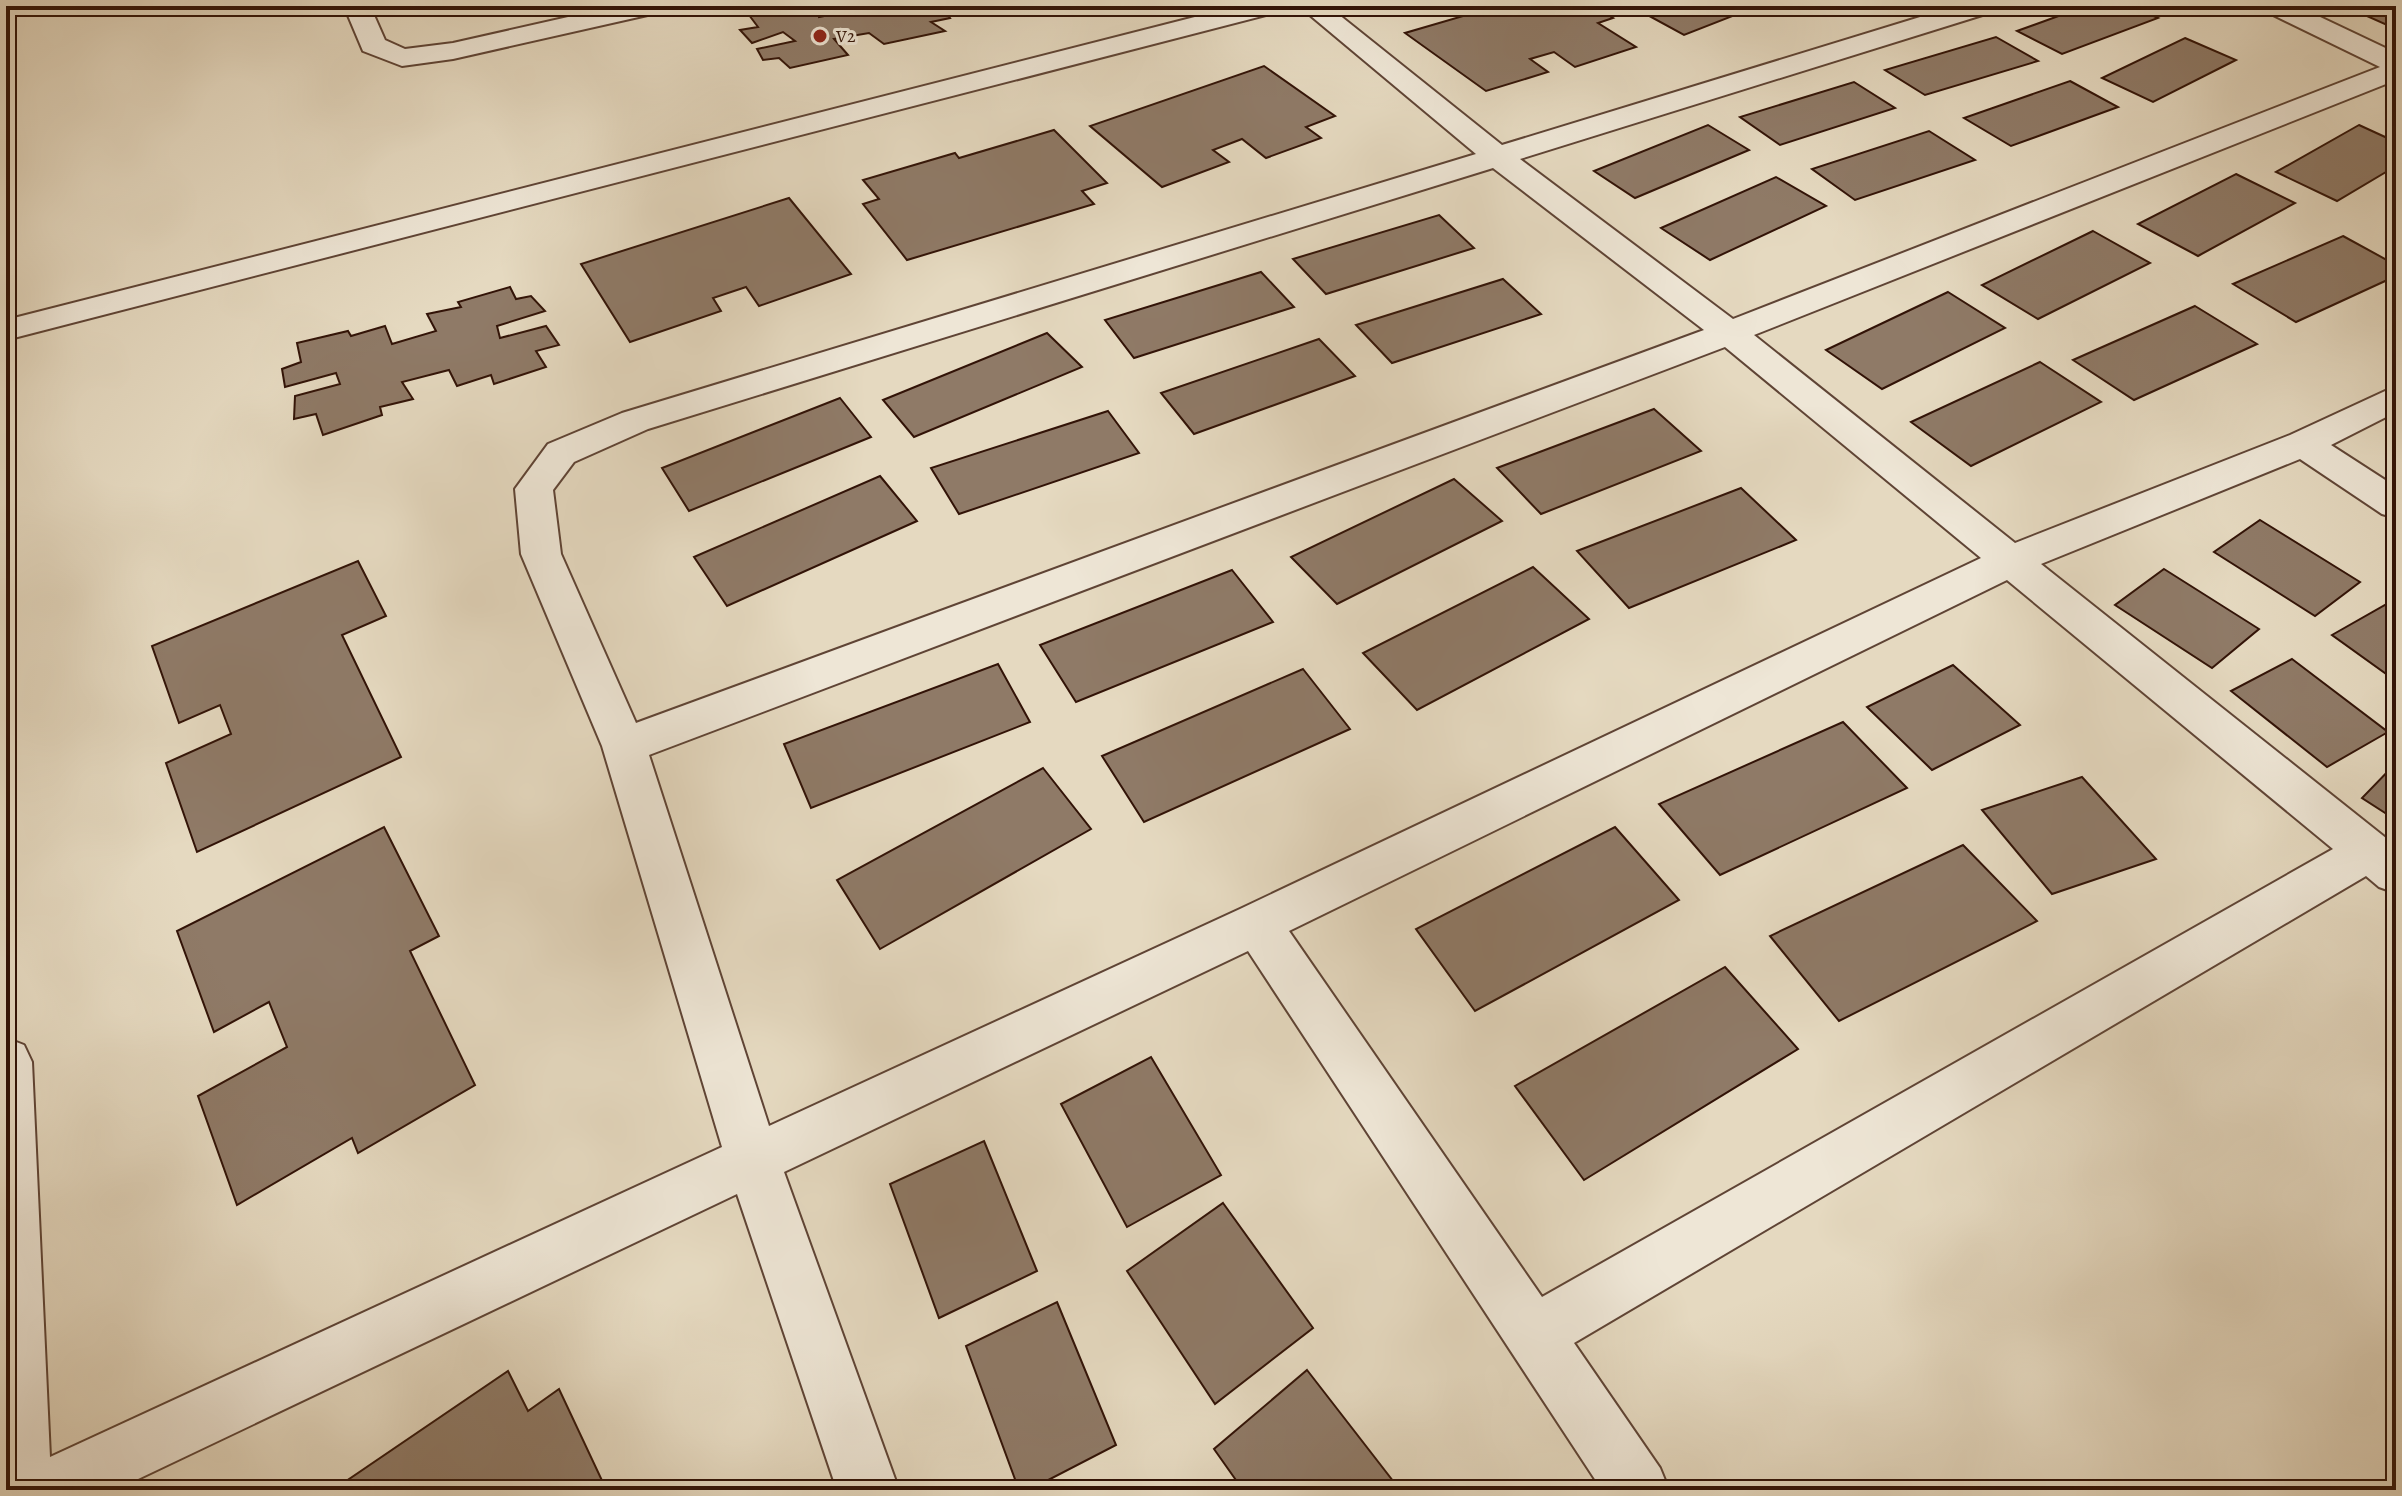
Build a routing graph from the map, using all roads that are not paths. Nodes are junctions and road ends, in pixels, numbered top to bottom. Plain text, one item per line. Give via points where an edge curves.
1 (357, 6) edge
2 (652, 6) edge
3 (1269, 6) edge
4 (1312, 6) edge
5 (1983, 6) edge
6 (2276, 6) edge
7 (2396, 64) edge
8 (2396, 70) edge
9 (1497, 156) junction
10 (6, 330) edge
11 (1729, 333) junction
12 (2396, 398) edge
13 (2303, 444) junction
14 (2396, 505) edge
15 (2012, 560) junction
16 (624, 746) junction
17 (2382, 862) edge
18 (1257, 924) junction
19 (6, 1062) edge
20 (752, 1158) junction
21 (1534, 1334) junction
22 (21, 1490) edge
23 (47, 1490) edge
24 (868, 1490) edge
25 (1638, 1490) edge

1 - 2 street via 373,45 402,58
3 - 10 street
4 - 9 street
5 - 9 street
6 - 7 street
8 - 11 street
9 - 11 street
9 - 16 street via 635,421 561,453 534,489 541,554
11 - 15 street
11 - 16 street
12 - 13 street
13 - 14 street
13 - 15 street
15 - 17 street
15 - 18 street
16 - 20 street
17 - 21 street
18 - 20 street
18 - 21 street
19 - 22 street
20 - 23 street
20 - 24 street
21 - 25 street

